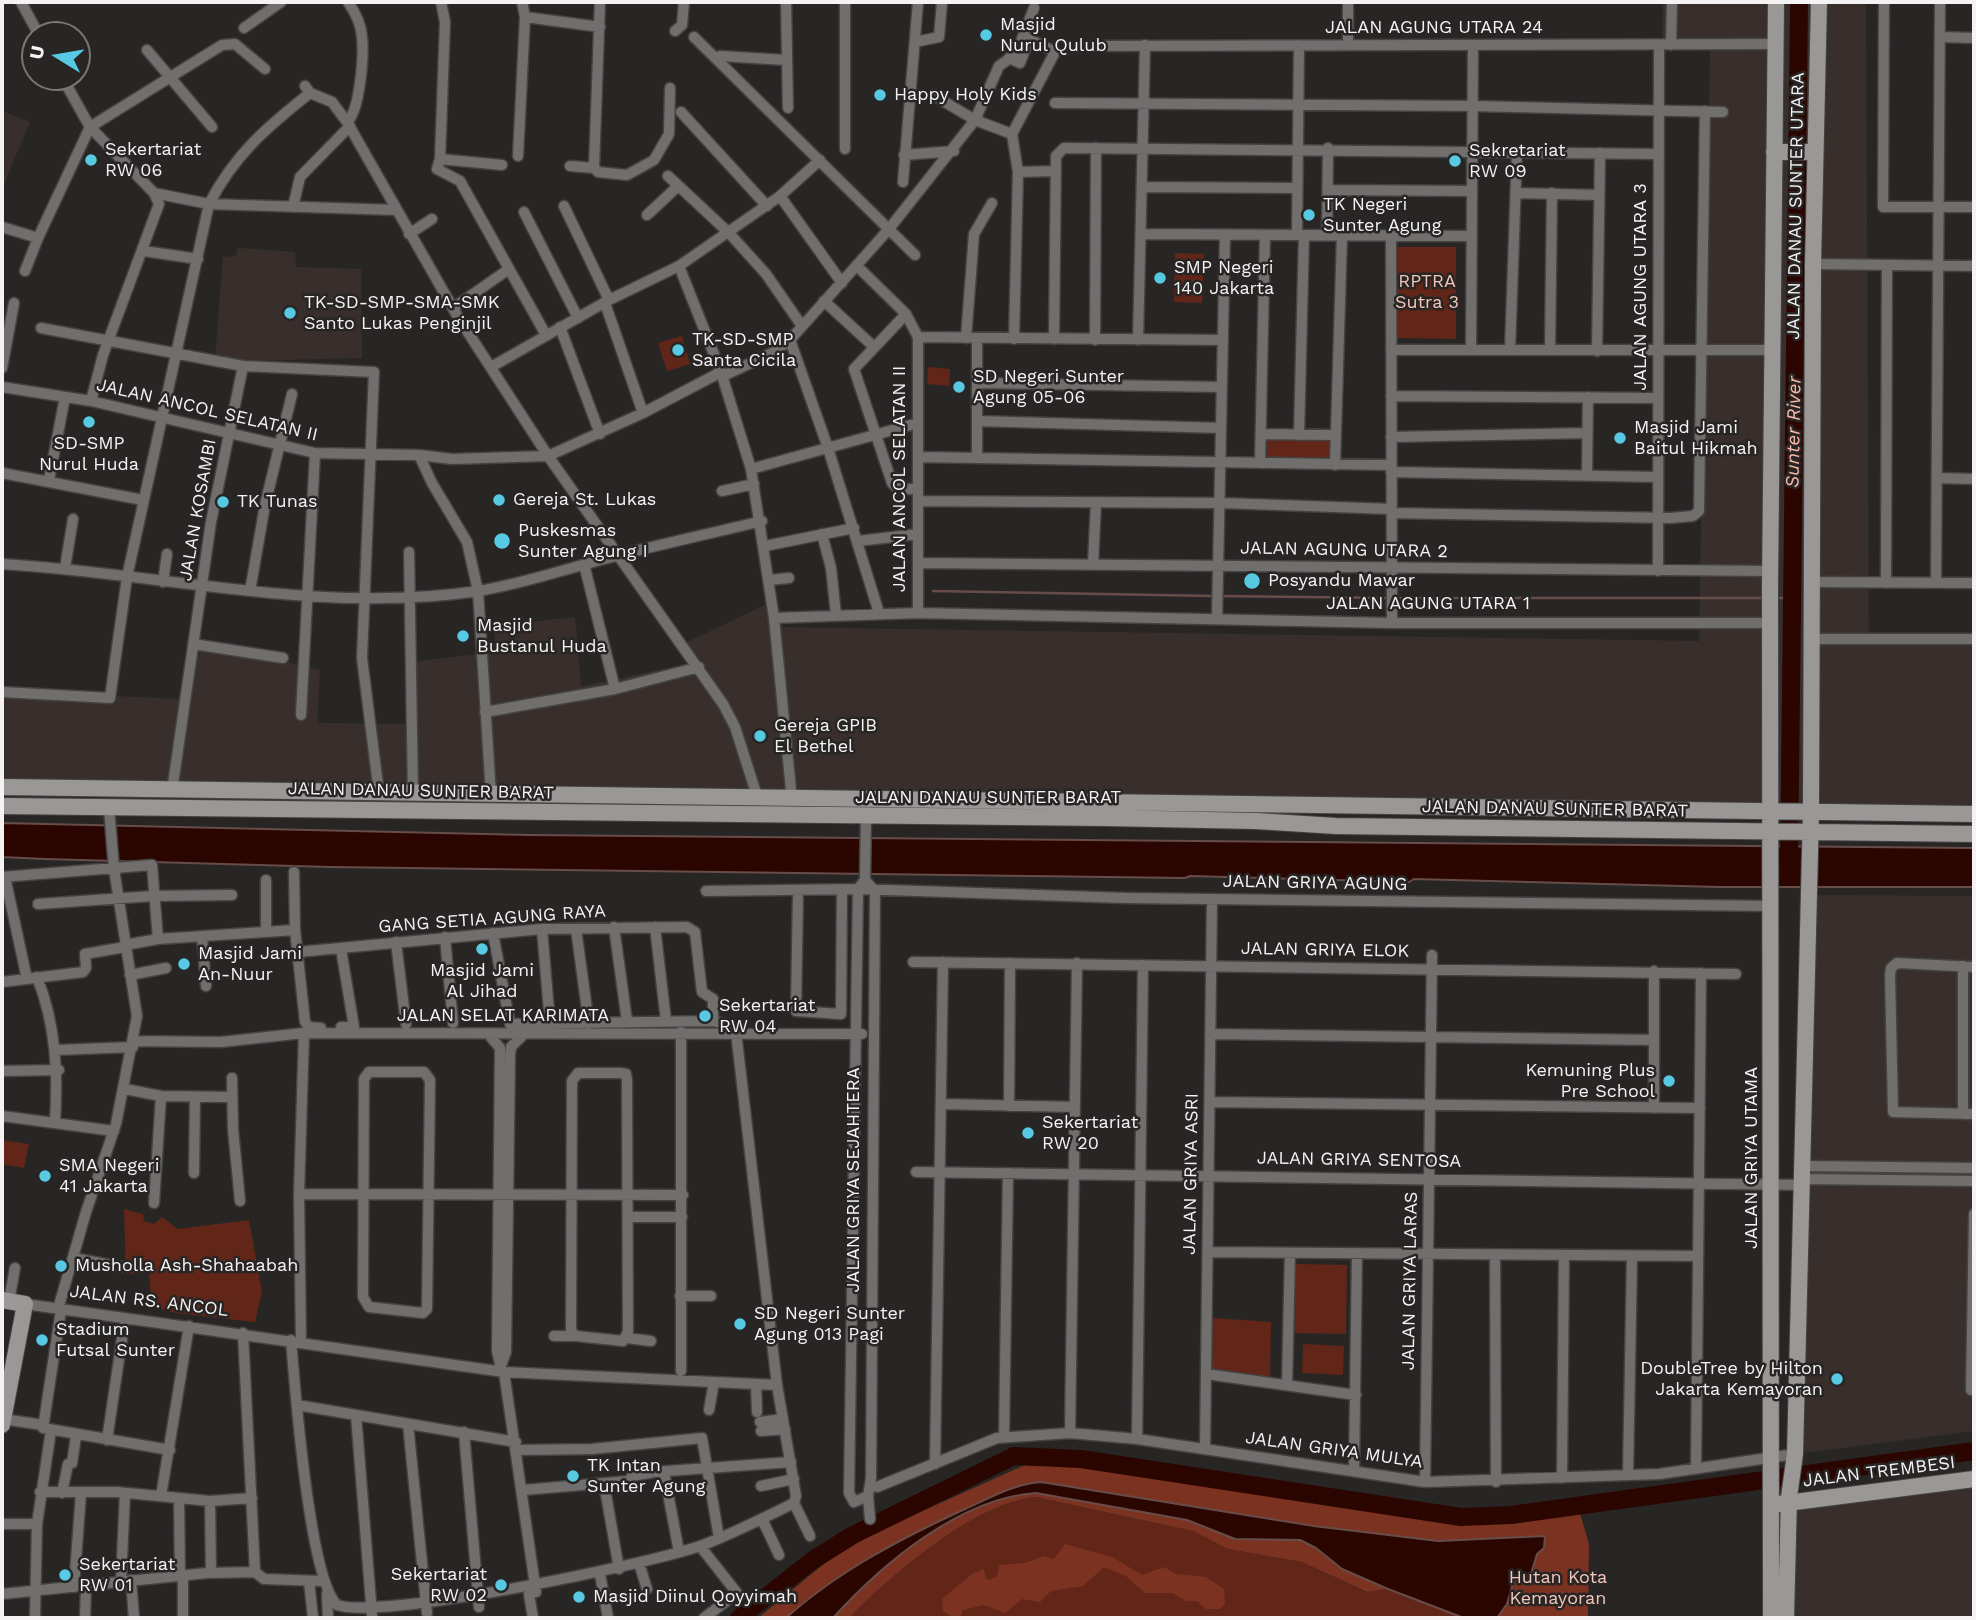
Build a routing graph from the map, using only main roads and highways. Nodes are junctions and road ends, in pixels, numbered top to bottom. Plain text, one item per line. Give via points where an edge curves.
1 (1776, 2) edge
2 (1819, 2) edge
3 (1778, 152) junction
4 (1812, 152) junction
5 (2, 787) edge
6 (570, 804) junction
7 (2, 806) edge
8 (1516, 809) junction
9 (1106, 811) junction
10 (1774, 812) junction
11 (1805, 812) junction
12 (1974, 814) edge
13 (1516, 829) junction
14 (1974, 834) edge
15 (1807, 835) junction
16 (1774, 836) junction
17 (12, 1302) edge
18 (2, 1422) edge
19 (1974, 1479) edge
20 (1789, 1500) junction
21 (1772, 1502) junction
22 (1771, 1618) edge
23 (1786, 1618) edge

1 - 3 main road, JALAN DANAU SUNTER UTARA
2 - 4 main road, JALAN DANAU SUNTER UTARA
3 - 4 main road
3 - 10 main road, JALAN DANAU SUNTER UTARA via 1770,578
4 - 11 main road, JALAN DANAU SUNTER UTARA via 1811,639
5 - 6 main road, JALAN DANAU SUNTER BARAT via 491,794
6 - 7 main road, JALAN DANAU SUNTER BARAT via 110,813
6 - 9 main road, JALAN DANAU SUNTER BARAT via 758,799
6 - 9 main road, JALAN DANAU SUNTER BARAT via 866,824
8 - 9 main road, JALAN DANAU SUNTER BARAT
8 - 10 main road, JALAN DANAU SUNTER BARAT
8 - 13 main road
9 - 13 main road, JALAN DANAU SUNTER BARAT
10 - 11 main road, JALAN DANAU SUNTER BARAT
10 - 16 main road, JALAN GRIYA UTAMA
11 - 12 main road, JALAN DANAU SUNTER BARAT
11 - 15 main road, JALAN DANAU SUNTER UTARA
13 - 16 main road, JALAN DANAU SUNTER BARAT
14 - 15 main road, JALAN DANAU SUNTER BARAT
15 - 16 main road, JALAN DANAU SUNTER BARAT
15 - 20 main road via 1802,1177
16 - 21 main road, JALAN GRIYA UTAMA
17 - 18 main road
19 - 20 main road, JALAN TREMBESI
20 - 21 main road
20 - 23 main road
21 - 22 main road, JALAN GRIYA UTAMA

